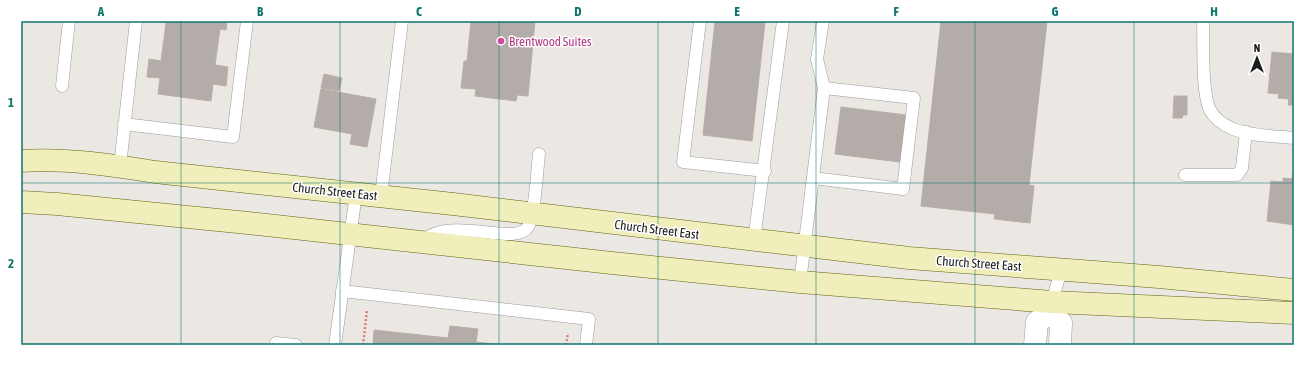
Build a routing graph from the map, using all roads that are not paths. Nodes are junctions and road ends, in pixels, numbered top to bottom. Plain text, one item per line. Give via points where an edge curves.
1 (69, 21) edge
2 (136, 21) edge
3 (247, 21) edge
4 (402, 21) edge
5 (700, 21) edge
6 (783, 21) edge
7 (823, 21) edge
8 (1203, 21) edge
9 (62, 86) dead end
10 (824, 88) junction
11 (124, 124) junction
12 (1246, 132) junction
13 (1294, 138) edge
14 (539, 154) dead end
15 (21, 161) edge
16 (120, 166) junction
17 (765, 171) junction
18 (1186, 175) dead end
19 (813, 178) junction
20 (356, 194) junction
21 (381, 196) junction
22 (21, 202) edge
23 (531, 214) junction
24 (350, 234) junction
25 (754, 240) junction
26 (422, 242) junction
27 (805, 246) junction
28 (1061, 270) junction
29 (800, 282) junction
30 (1294, 290) edge
31 (342, 291) junction
32 (1051, 308) junction
33 (1294, 313) edge
34 (276, 343) dead end
35 (296, 345) edge
36 (335, 345) edge
37 (586, 345) edge
38 (1035, 345) edge
39 (1060, 345) edge

1 - 9 lane
2 - 11 lane
3 - 11 lane via 233,136
4 - 21 lane
5 - 17 lane via 683,162
6 - 17 lane
7 - 10 lane via 817,59
8 - 12 lane via 1205,84 1210,110 1222,123
10 - 19 lane
10 - 19 lane via 914,98 904,181 903,189
11 - 16 lane
12 - 13 lane
12 - 18 lane via 1242,168 1237,175
14 - 23 lane
15 - 16 main road, Church Street East
16 - 20 main road, Church Street East
17 - 25 lane
19 - 27 lane
20 - 21 main road, Church Street East
20 - 24 lane
21 - 23 main road, Church Street East
22 - 24 main road
23 - 25 main road, Church Street East
23 - 26 lane via 528,226 519,233 445,231 434,233
24 - 26 main road
24 - 31 lane
25 - 27 main road, Church Street East
26 - 29 main road
27 - 28 main road, Church Street East via 909,258
27 - 29 lane
28 - 30 main road, Church Street East
28 - 32 lane
29 - 32 main road
31 - 36 lane
31 - 37 lane via 589,319
32 - 33 main road
32 - 38 street via 1036,322
32 - 39 street via 1061,323
34 - 35 lane

